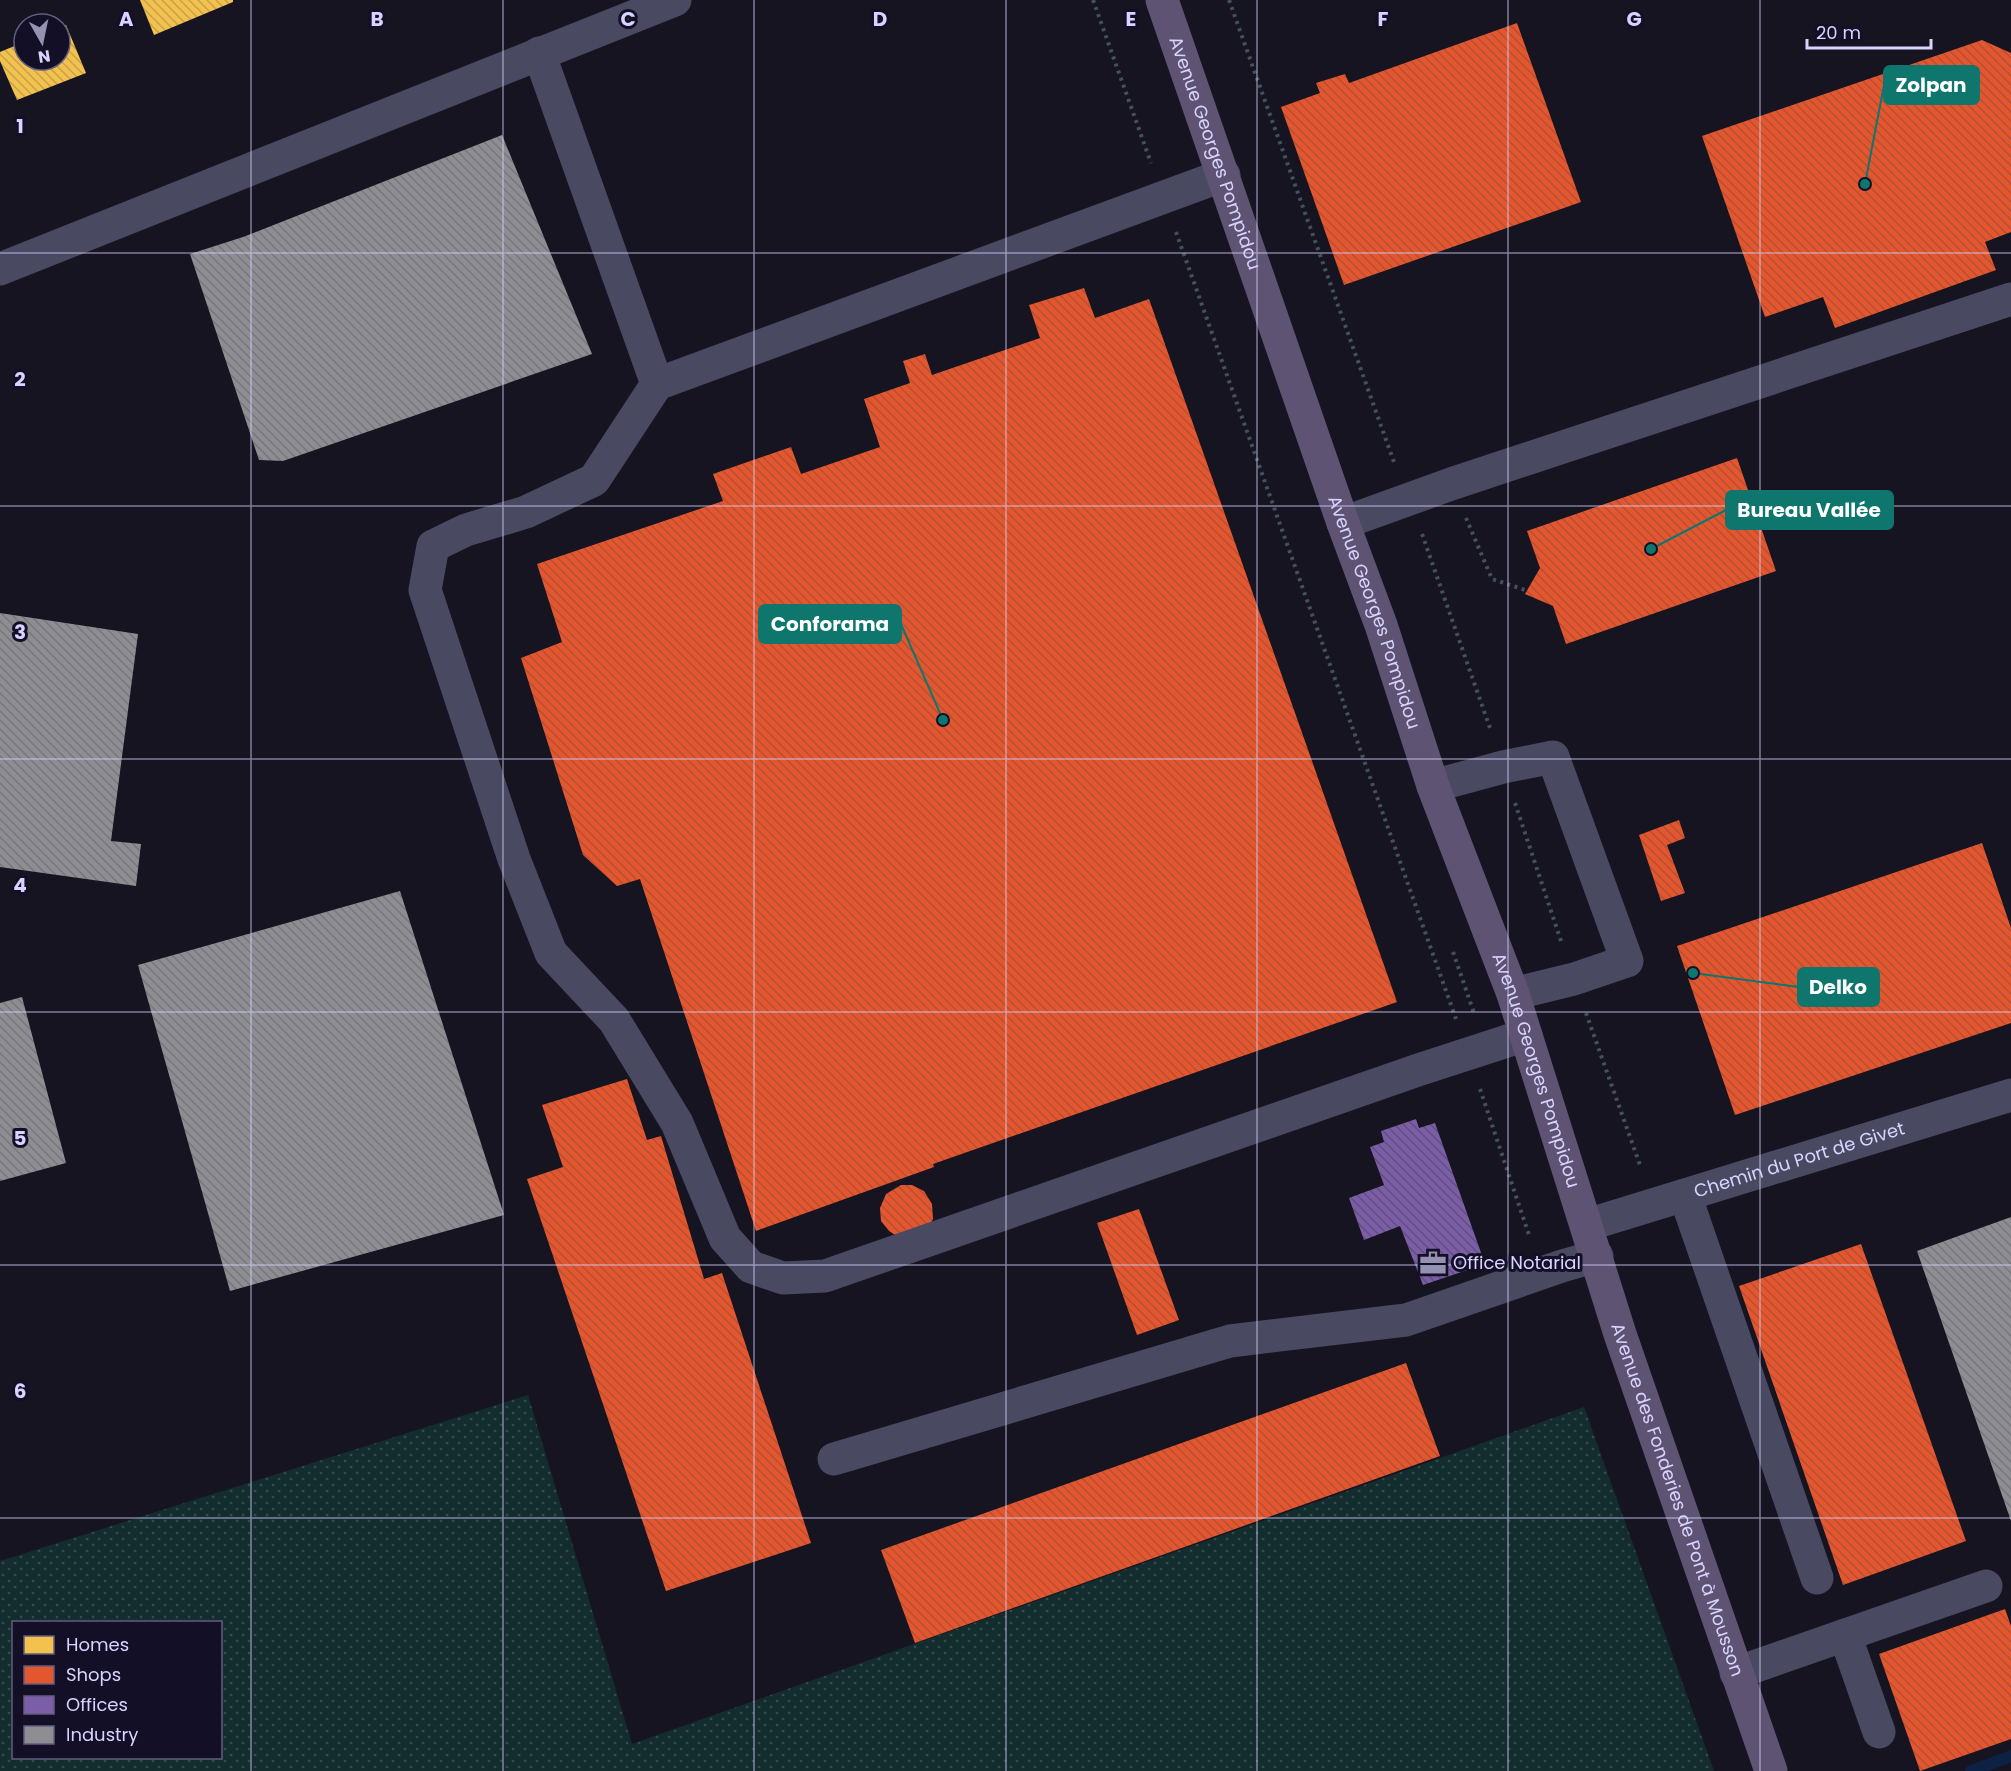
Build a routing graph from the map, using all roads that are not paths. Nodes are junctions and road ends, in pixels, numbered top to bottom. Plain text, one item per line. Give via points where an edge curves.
1 (675, 0) edge
2 (1162, 0) edge
3 (539, 53) junction
4 (1224, 175) junction
5 (0, 269) edge
6 (2011, 299) edge
7 (657, 384) junction
8 (1343, 523) junction
9 (1433, 786) junction
10 (1513, 994) junction
11 (1526, 1035) junction
12 (2011, 1095) edge
13 (1685, 1195) junction
14 (1587, 1225) junction
15 (1597, 1256) junction
16 (834, 1459) dead end
17 (1817, 1578) dead end
18 (1986, 1586) dead end
19 (1845, 1635) junction
20 (1736, 1673) junction
21 (1880, 1732) dead end
22 (1771, 1771) edge

1 - 3 street
2 - 4 main road, Avenue Georges Pompidou
3 - 5 street
3 - 7 street
4 - 7 street
4 - 8 main road, Avenue Georges Pompidou
6 - 8 street
7 - 11 street via 594,480 526,512 466,530 433,546 425,590 514,859 551,953 614,1020 677,1123 725,1238 751,1267 783,1278 825,1276
8 - 9 main road, Avenue Georges Pompidou
9 - 10 main road, Avenue Georges Pompidou
9 - 10 street via 1553,757 1627,961
10 - 11 main road, Avenue Georges Pompidou
11 - 14 main road, Avenue Georges Pompidou
12 - 13 street, Chemin du Port de Givet
13 - 14 street, Chemin du Port de Givet
13 - 17 street
14 - 15 main road, Avenue des Fonderies de Pont à Mousson
15 - 16 street via 1406,1320 1230,1341
15 - 20 main road, Avenue des Fonderies de Pont à Mousson
18 - 19 street
19 - 20 street
19 - 21 street
20 - 22 main road, Avenue des Fonderies de Pont à Mousson

